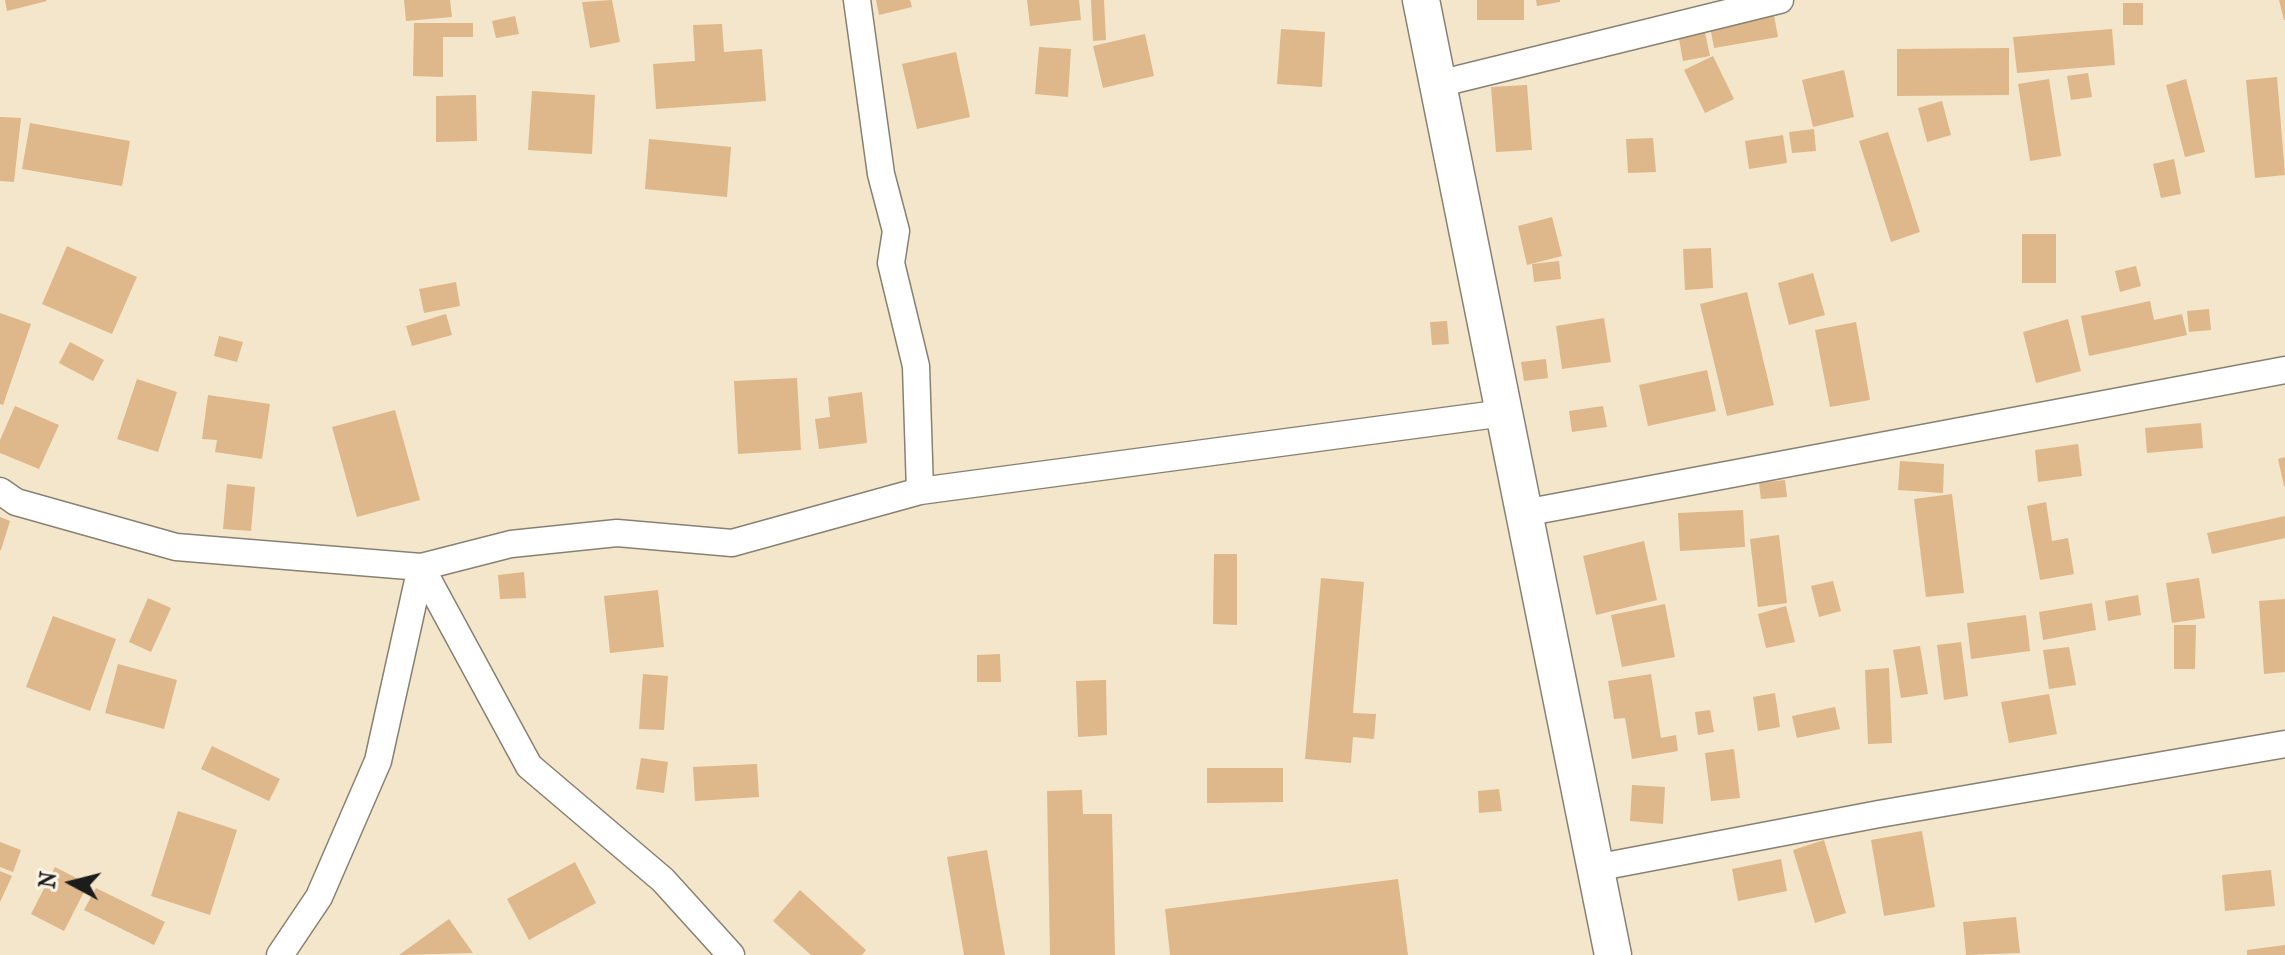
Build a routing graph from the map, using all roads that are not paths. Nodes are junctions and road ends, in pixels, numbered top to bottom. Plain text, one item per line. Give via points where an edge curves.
1 (857, 0) edge
2 (1421, 0) edge
3 (1780, 0) edge
4 (1438, 84) junction
5 (2285, 370) edge
6 (1504, 413) junction
7 (0, 491) edge
8 (920, 491) junction
9 (1524, 513) junction
10 (421, 567) junction
11 (2285, 744) edge
12 (1595, 868) junction
13 (280, 955) edge
14 (731, 955) edge
15 (1613, 955) edge

1 - 8 street via 881,174 896,231 891,263 916,366
2 - 4 main road
3 - 4 street
4 - 6 main road
5 - 9 street
6 - 8 street
6 - 9 main road
7 - 10 street via 16,502 176,547
8 - 10 street via 732,543 617,533 511,544
9 - 12 main road
10 - 13 street via 378,761 319,897
10 - 14 street via 529,766 663,880
11 - 12 street
12 - 15 main road

